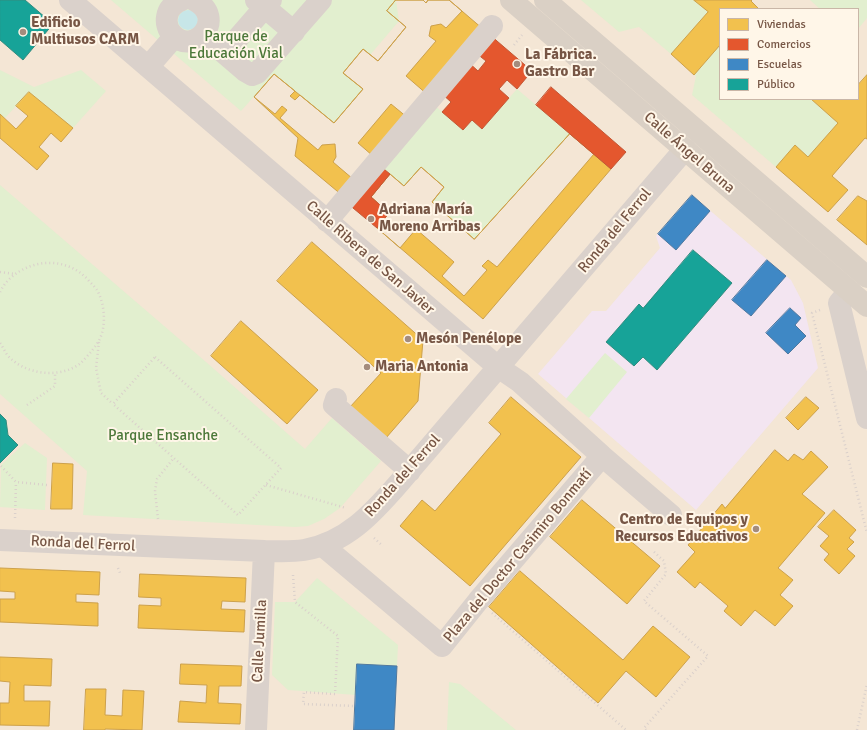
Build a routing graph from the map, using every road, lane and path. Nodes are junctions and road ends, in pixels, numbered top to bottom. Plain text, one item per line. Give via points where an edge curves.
1 (70, 0) edge
2 (321, 0) edge
3 (511, 0) edge
4 (545, 0) edge
5 (186, 2) edge
6 (264, 2) edge
7 (492, 26) dead end
8 (294, 32) junction
9 (203, 35) junction
10 (174, 37) junction
11 (225, 53) junction
12 (148, 67) junction
13 (685, 150) junction
14 (327, 221) junction
15 (0, 272) edge
16 (15, 274) junction
17 (867, 277) edge
18 (849, 291) junction
19 (0, 292) edge
20 (867, 306) edge
21 (822, 309) dead end
22 (99, 342) junction
23 (0, 343) edge
24 (498, 367) junction
25 (55, 372) junction
26 (336, 399) dead end
27 (113, 404) junction
28 (27, 405) dead end
29 (867, 418) edge
30 (602, 456) junction
31 (173, 459) junction
32 (0, 466) edge
33 (410, 471) junction
34 (16, 482) junction
35 (47, 485) dead end
36 (266, 485) junction
37 (347, 508) dead end
38 (671, 515) dead end
39 (15, 518) dead end
40 (158, 520) dead end
41 (867, 533) edge
42 (374, 538) dead end
43 (0, 540) edge
44 (322, 545) junction
45 (383, 546) dead end
46 (652, 550) dead end
47 (264, 552) junction
48 (118, 568) dead end
49 (120, 573) dead end
50 (293, 575) dead end
51 (478, 601) junction
52 (867, 684) edge
53 (355, 706) dead end
54 (644, 729) edge
55 (256, 730) edge
56 (626, 730) edge
57 (858, 730) edge

1 - 12 street, Calle Ribera de San Javier
2 - 8 street
3 - 13 main road, Calle Ángel Bruna
4 - 17 main road, Calle Ángel Bruna
5 - 9 street via 206,10 209,17
5 - 10 street via 167,16 167,24
6 - 8 street
6 - 11 street
7 - 14 street
8 - 11 street via 262,69 252,75
9 - 10 street via 189,41
9 - 11 street
10 - 12 street
12 - 14 street, Calle Ribera de San Javier
13 - 18 main road, Calle Ángel Bruna
13 - 24 street, Ronda del Ferrol
14 - 24 street, Calle Ribera de San Javier
15 - 16 path
16 - 19 path
16 - 22 path via 36,264 56,262 84,275 97,289 102,301 104,323
18 - 20 main road, Calle Ángel Bruna
18 - 29 street via 839,303
21 - 41 path via 812,313
22 - 25 path via 81,363
22 - 27 path via 96,368 101,393
23 - 25 path via 9,356 25,368 44,373
24 - 30 street, Calle Ribera de San Javier via 520,382
24 - 33 street, Ronda del Ferrol
25 - 28 path via 55,386
26 - 33 street via 334,404
27 - 31 path
27 - 36 path via 155,357 281,468
30 - 38 street, Calle Ribera de San Javier
30 - 51 street, Plaza del Doctor Casimiro Bonmatí
31 - 36 path via 238,515
31 - 40 path via 157,479 155,491
32 - 34 path
33 - 44 street, Ronda del Ferrol via 380,505 354,529
34 - 35 path
34 - 39 path
36 - 37 path
42 - 45 path
43 - 47 street, Ronda del Ferrol
44 - 47 street, Ronda del Ferrol via 304,550
44 - 51 street, Plaza del Doctor Casimiro Bonmatí via 442,646
46 - 54 path via 664,561 666,574 644,601 708,656
47 - 55 street, Calle Jumilla
48 - 49 path
50 - 53 path via 295,602 338,636 335,694 304,692 303,704
51 - 56 path
52 - 57 path

